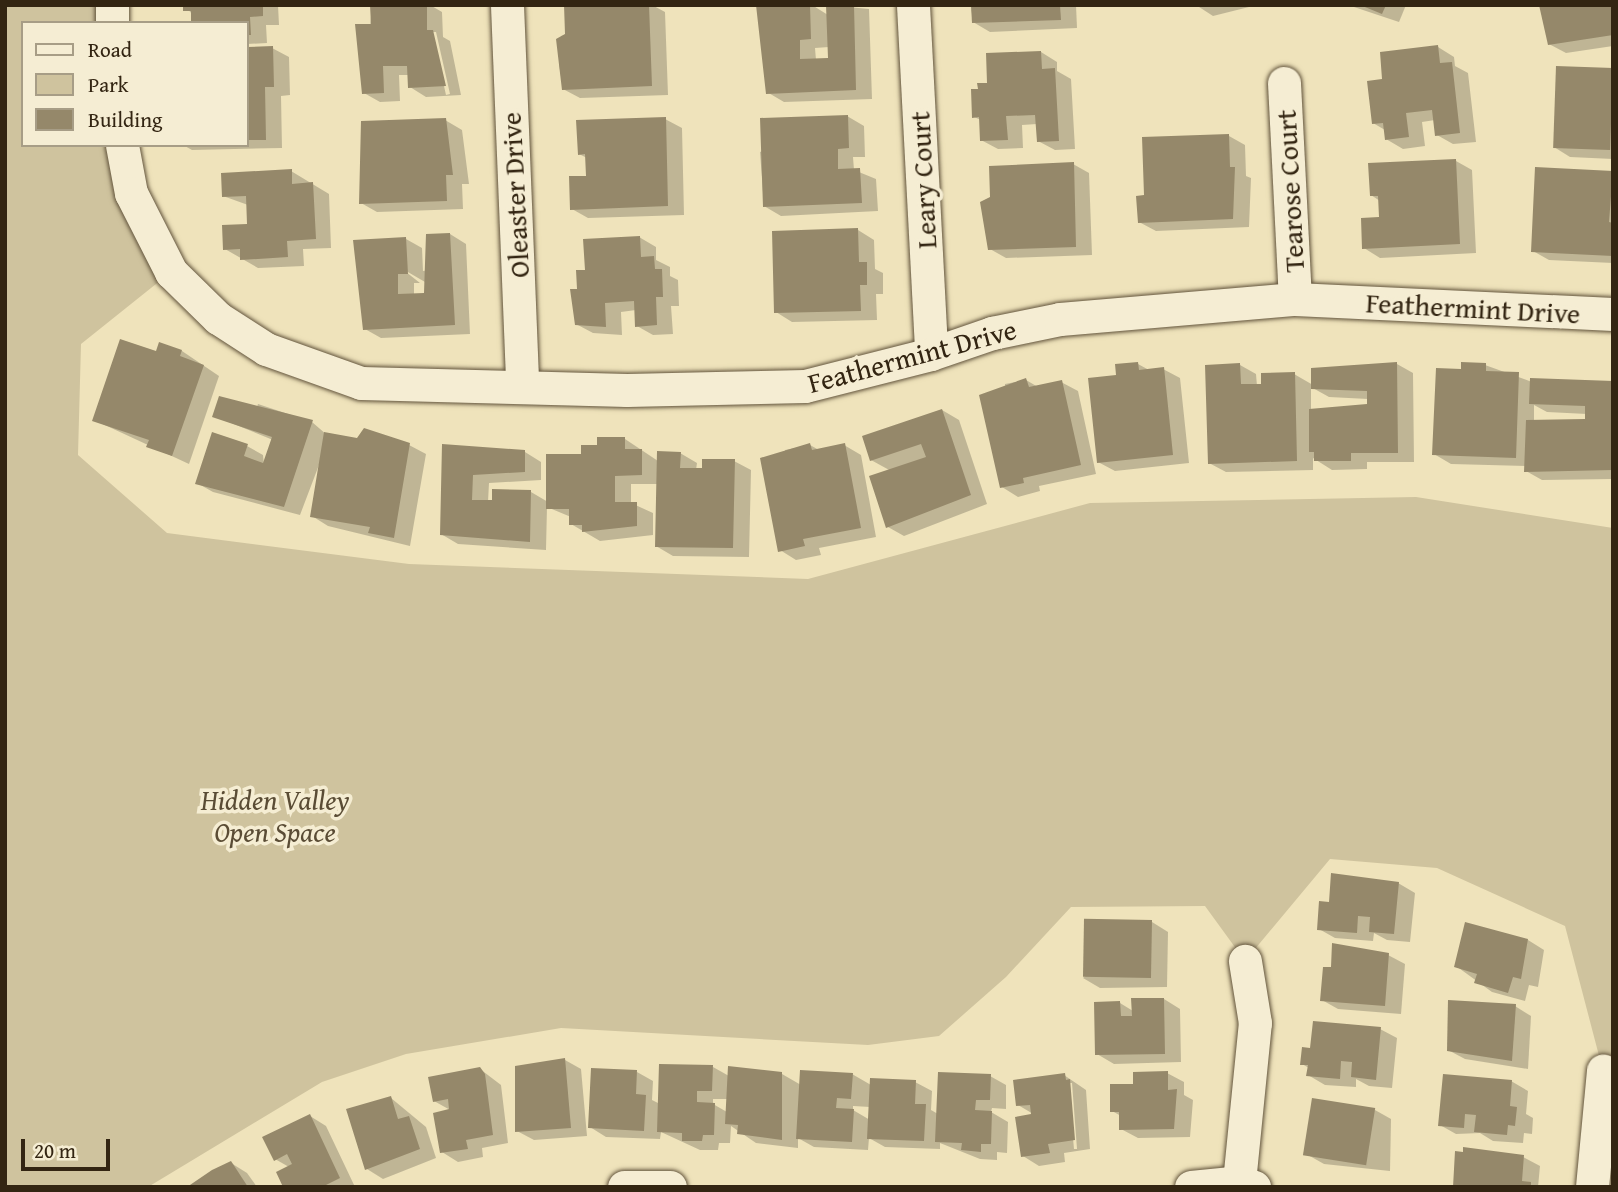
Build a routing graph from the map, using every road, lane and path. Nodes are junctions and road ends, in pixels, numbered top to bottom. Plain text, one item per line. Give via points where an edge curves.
1 (507, 5) edge
2 (913, 5) edge
3 (1284, 83) dead end
4 (122, 147) edge
5 (1295, 299) junction
6 (1613, 314) edge
7 (931, 354) junction
8 (522, 385) junction
9 (1245, 961) dead end
10 (1602, 1071) dead end
11 (1246, 1184) edge
12 (624, 1187) edge
13 (670, 1187) edge
14 (1191, 1187) edge
15 (1592, 1187) edge

1 - 8 street, Oleaster Drive
2 - 7 street, Leary Court
3 - 5 street, Tearose Court
4 - 8 street, Feathermint Drive via 131,193 171,272 218,318 265,349 361,383
5 - 6 street, Feathermint Drive
5 - 7 street, Feathermint Drive via 1060,319 992,333
7 - 8 street, Feathermint Drive via 805,386 627,390
9 - 11 street via 1255,1023
10 - 15 street
11 - 14 street
12 - 13 street

